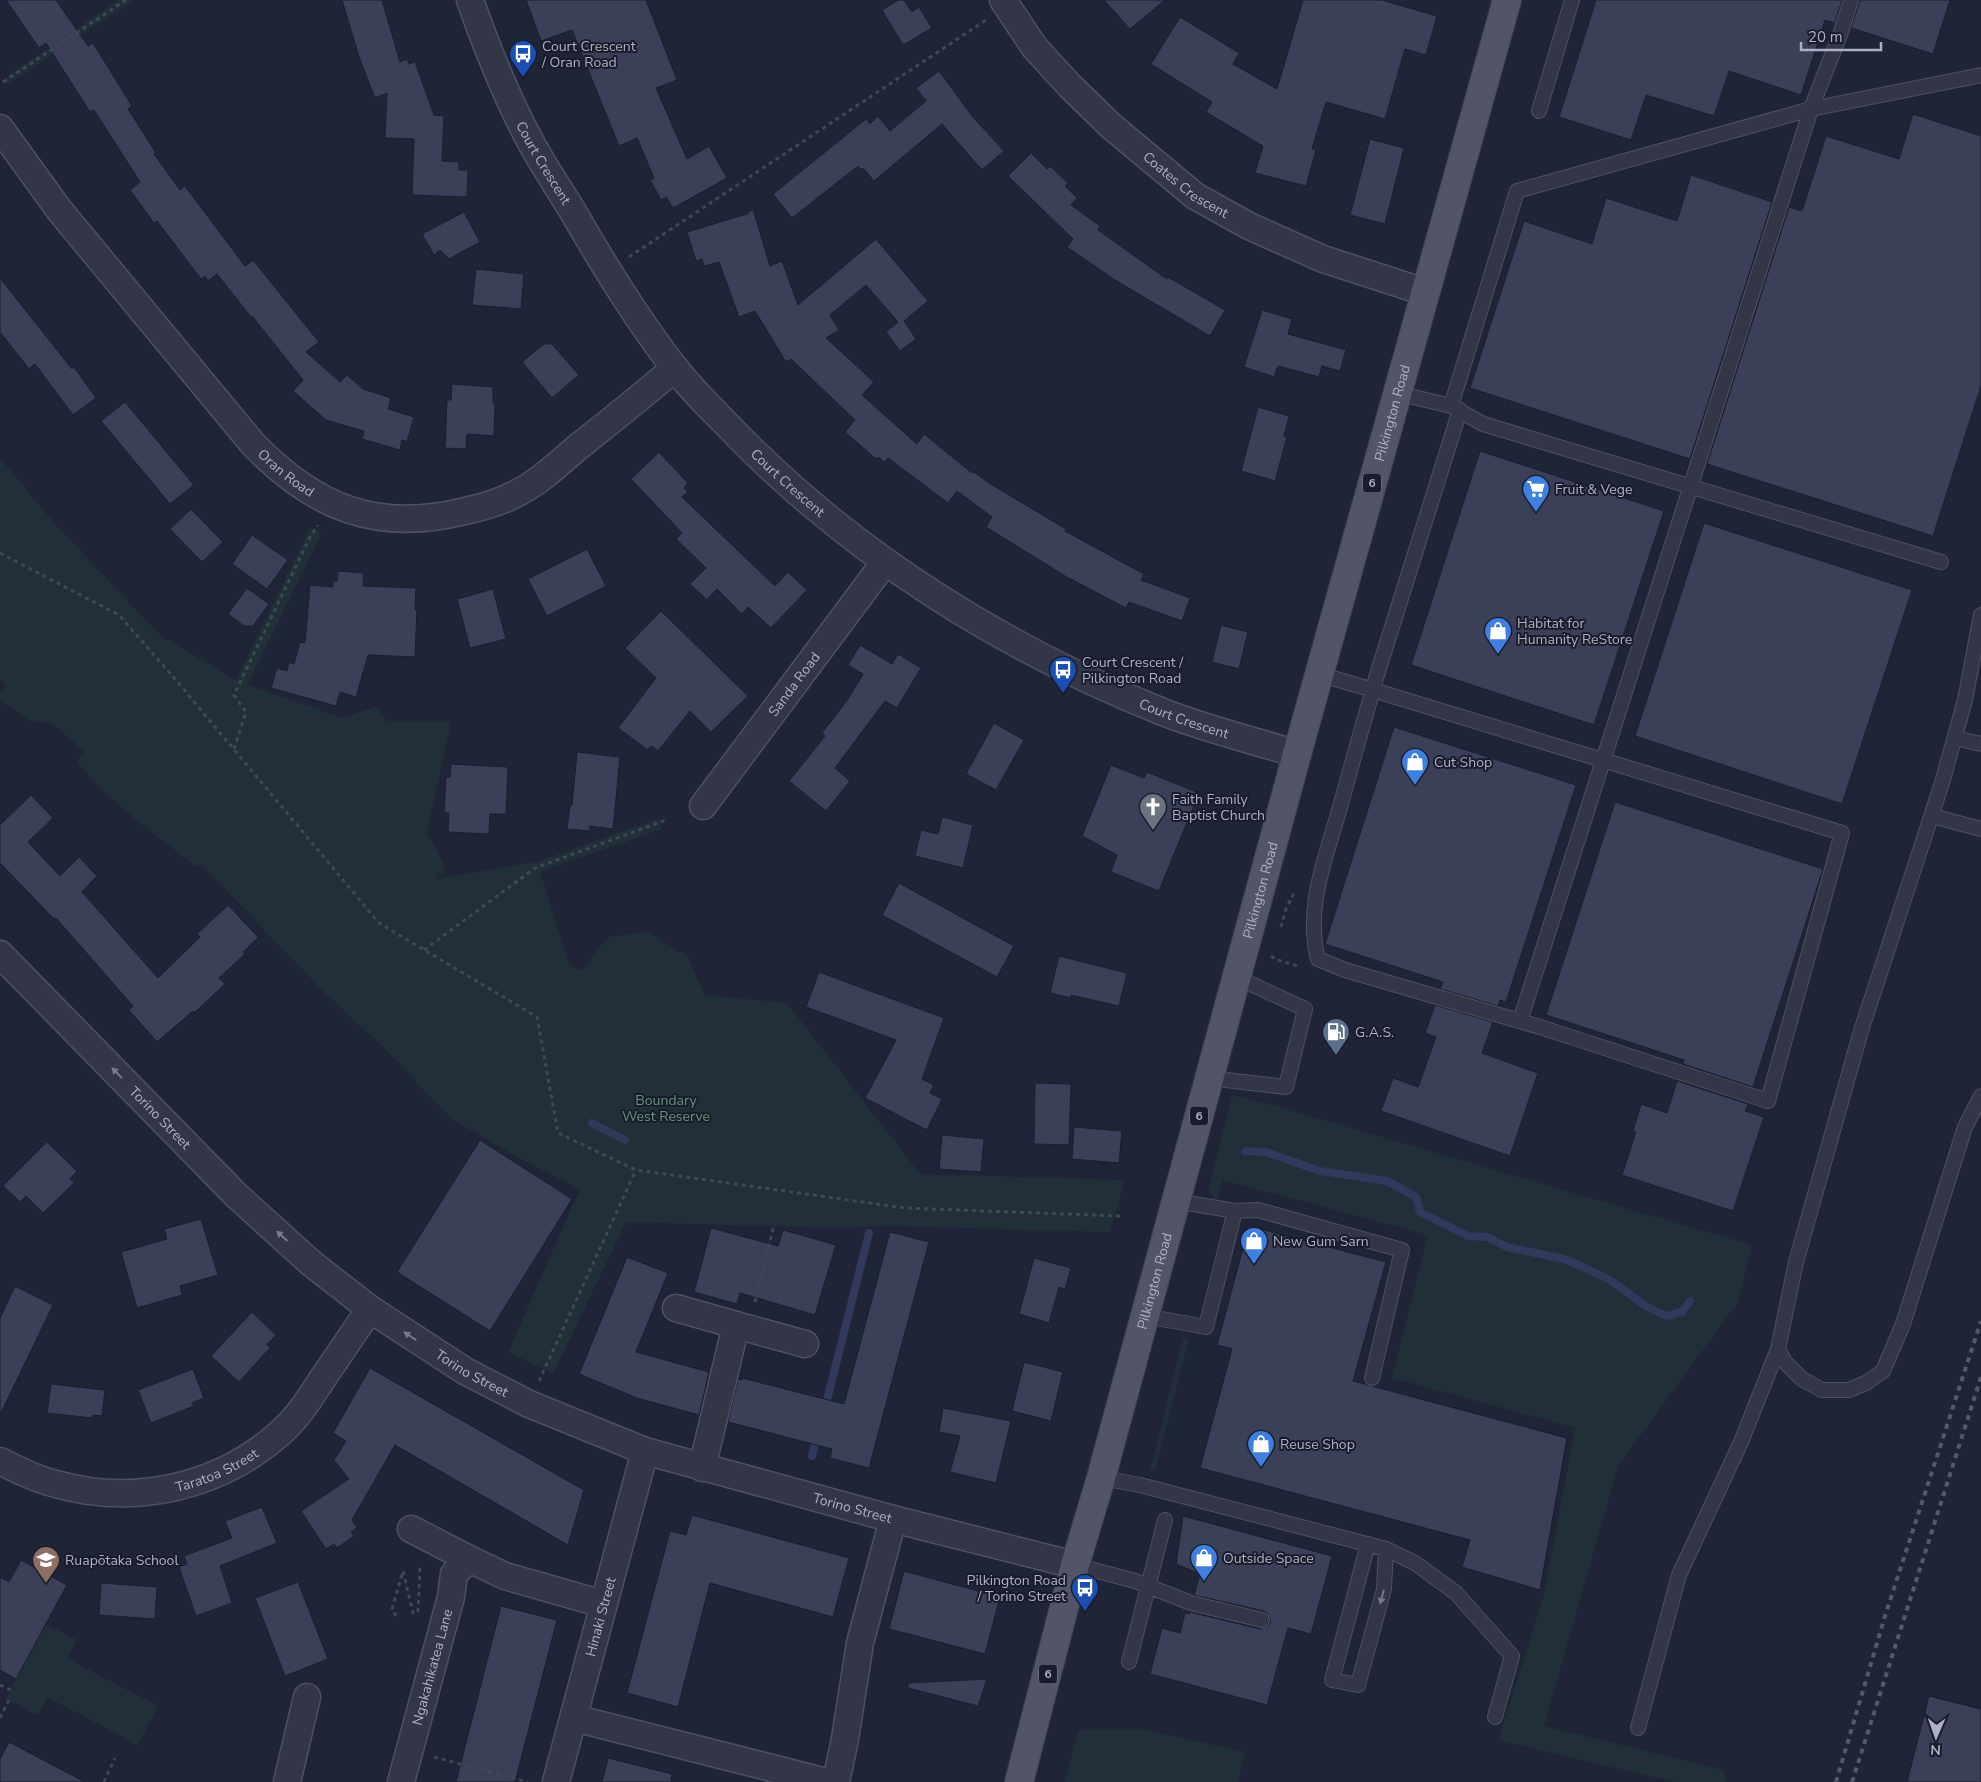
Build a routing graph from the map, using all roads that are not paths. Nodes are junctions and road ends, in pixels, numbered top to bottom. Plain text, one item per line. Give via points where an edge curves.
1 (470, 0) edge
2 (1506, 0) edge
3 (1572, 0) edge
4 (1851, 0) edge
5 (997, 9) edge
6 (1981, 74) edge
7 (1811, 109) junction
8 (1539, 111) dead end
9 (0, 128) edge
10 (1425, 292) junction
11 (675, 368) junction
12 (1397, 393) junction
13 (1456, 408) junction
14 (1690, 486) junction
15 (885, 562) junction
16 (1941, 562) dead end
17 (1981, 615) edge
18 (1319, 674) junction
19 (1373, 690) junction
20 (1955, 738) junction
21 (1981, 744) edge
22 (1297, 754) junction
23 (1602, 760) junction
24 (703, 806) dead end
25 (1932, 816) junction
26 (1981, 829) edge
27 (0, 954) edge
28 (1236, 977) junction
29 (1520, 1021) junction
30 (1209, 1078) junction
31 (1981, 1096) edge
32 (1176, 1201) junction
33 (1235, 1211) junction
34 (676, 1308) dead end
35 (370, 1309) junction
36 (1145, 1316) junction
37 (736, 1325) junction
38 (805, 1344) dead end
39 (1778, 1349) junction
40 (1372, 1378) dead end
41 (645, 1450) junction
42 (0, 1461) edge
43 (702, 1468) junction
44 (1101, 1478) junction
45 (893, 1518) junction
46 (1165, 1520) dead end
47 (411, 1529) dead end
48 (1368, 1544) junction
49 (1386, 1548) junction
50 (469, 1559) junction
51 (1075, 1565) junction
52 (1148, 1586) junction
53 (603, 1604) junction
54 (1262, 1620) dead end
55 (1129, 1662) dead end
56 (307, 1697) dead end
57 (1495, 1716) dead end
58 (574, 1718) junction
59 (1638, 1728) dead end
60 (287, 1782) edge
61 (401, 1782) edge
62 (556, 1782) edge
63 (827, 1782) edge
64 (836, 1782) edge
65 (1019, 1782) edge

1 - 11 street, Court Crescent via 482,35 536,153 607,271
2 - 10 main road, Pilkington Road / 6
3 - 8 lane
4 - 7 lane
5 - 10 street, Coates Crescent via 1076,91 1141,152 1196,196 1250,226 1323,259
6 - 7 lane
7 - 13 lane via 1517,191
7 - 14 lane
9 - 11 street, Oran Road via 60,211 253,444 272,463 331,503 367,516 408,520 448,515 488,506 522,491
10 - 12 main road, Pilkington Road / 6
11 - 15 street, Court Crescent via 774,473
12 - 13 lane
12 - 18 main road, Pilkington Road / 6
13 - 14 lane via 1483,424
13 - 19 lane
14 - 16 lane
14 - 23 lane
15 - 22 street, Court Crescent via 982,626 1086,678 1187,721
15 - 24 street, Sanda Road
17 - 20 lane
18 - 19 lane
18 - 22 main road, Pilkington Road / 6
19 - 23 lane
19 - 29 lane via 1315,895 1313,941 1318,959 1345,970
20 - 21 lane
20 - 25 lane
22 - 28 main road, Pilkington Road / 6
23 - 29 lane
23 - 29 lane via 1842,833 1768,1101
25 - 26 lane
25 - 39 lane via 1861,1031 1796,1262
35 -> 27 street, Torino Street via 311,1263 237,1196
28 - 30 main road, Pilkington Road / 6
28 - 30 lane via 1305,1009 1286,1087
30 - 32 main road, Pilkington Road / 6
31 - 39 lane via 1965,1127 1902,1324 1883,1371 1849,1390 1822,1390 1802,1380
32 - 33 lane
32 - 36 main road, Pilkington Road / 6
33 - 36 lane via 1206,1327
33 - 40 lane via 1258,1210 1402,1250
34 - 37 street
41 -> 35 street, Torino Street via 529,1404 451,1362
35 - 42 street, Taratoa Street via 306,1404 280,1434 254,1454 198,1482 112,1494 55,1484
36 - 44 main road, Pilkington Road / 6
37 - 38 street
37 - 43 street
39 - 59 lane via 1741,1442 1679,1575
41 - 43 street, Torino Street
41 - 53 street, Hinaki Street
43 - 45 street, Torino Street
44 - 48 lane via 1140,1485
44 - 51 main road, Pilkington Road / 6
45 - 51 street, Torino Street
45 - 64 street via 860,1643
46 - 52 lane
47 - 50 street
48 - 49 lane
49 -> 48 lane via 1384,1589 1358,1685 1332,1680
49 - 57 lane via 1415,1563 1456,1593 1512,1656
50 - 53 street via 505,1576
50 - 61 street, Ngakahikatea Lane via 454,1574 451,1597
51 - 52 lane
51 - 65 main road, Pilkington Road / 6
52 - 54 lane via 1192,1603
52 - 55 lane
53 - 58 street, Hinaki Street
56 - 60 street
58 - 62 street, Hinaki Street
58 - 63 street

